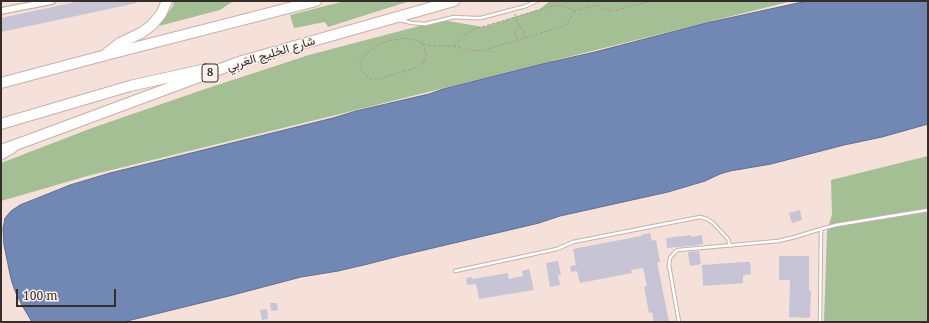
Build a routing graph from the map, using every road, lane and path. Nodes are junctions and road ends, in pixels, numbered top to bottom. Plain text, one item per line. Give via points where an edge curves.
1 (52, 1) edge
2 (167, 1) edge
3 (316, 1) edge
4 (454, 1) edge
5 (537, 1) edge
6 (599, 1) edge
7 (651, 1) edge
8 (597, 5) junction
9 (514, 9) junction
10 (1, 11) edge
11 (574, 11) junction
12 (516, 17) junction
13 (396, 18) junction
14 (519, 27) junction
15 (525, 38) junction
16 (517, 40) junction
17 (423, 43) junction
18 (454, 46) junction
19 (106, 55) junction
20 (242, 61) junction
21 (1, 83) edge
22 (1, 124) edge
23 (29, 140) junction
24 (1, 150) edge
25 (1, 156) edge
26 (928, 210) edge
27 (821, 229) junction
28 (730, 246) junction
29 (455, 271) dead end
30 (679, 322) edge
31 (820, 322) edge

1 - 10 street
2 - 19 highway via 152,25 120,43
3 - 19 highway
4 - 13 highway, شارع الخَلِيج العَربِي / 8
5 - 9 lane
6 - 8 path
7 - 8 path via 613,11
8 - 11 path
9 - 12 path
9 - 13 lane via 481,18 454,17 425,24
11 - 12 path via 564,6 552,6
11 - 15 path via 564,26
12 - 14 path
12 - 18 path via 472,30
13 - 20 highway, شارع الخَلِيج العَربِي / 8
14 - 15 path via 523,29
14 - 16 path via 515,32
15 - 16 path
16 - 18 path via 477,51
17 - 17 path via 404,38 383,43 372,48 363,58 360,63 361,69 370,79 379,79 418,67 424,62 426,54
17 - 18 path
19 - 21 highway
20 - 22 highway via 130,86
20 - 23 highway, شارع الخَلِيج العَربِي / 8
23 - 24 highway, شارع الخَلِيج العَربِي / 8
23 - 25 street
26 - 27 lane
27 - 28 lane via 778,241
27 - 31 lane
28 - 29 lane via 728,239 713,223 700,217 573,242 557,249
28 - 30 lane via 682,249 670,258

